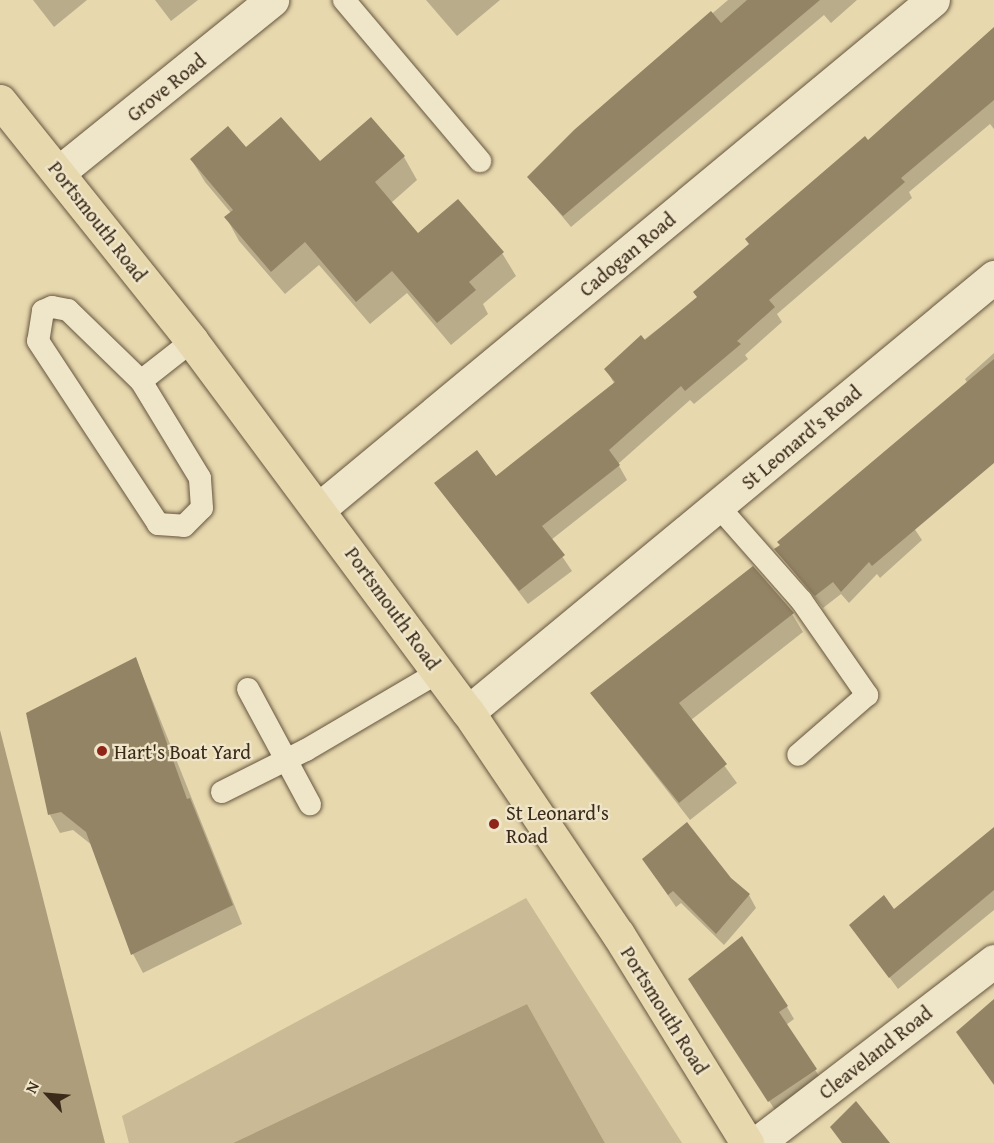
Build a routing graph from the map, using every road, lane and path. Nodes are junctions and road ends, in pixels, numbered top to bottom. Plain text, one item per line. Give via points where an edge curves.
1 (272, 0) edge
2 (344, 0) edge
3 (933, 0) edge
4 (0, 100) edge
5 (480, 161) dead end
6 (59, 172) junction
7 (994, 277) edge
8 (192, 341) junction
9 (141, 381) junction
10 (718, 506) junction
11 (320, 508) junction
12 (439, 672) junction
13 (248, 689) dead end
14 (468, 712) junction
15 (798, 755) dead end
16 (287, 760) junction
17 (222, 792) dead end
18 (310, 804) dead end
19 (994, 961) edge
20 (747, 1143) edge
21 (757, 1143) edge

1 - 6 street, Grove Road
2 - 5 lane
3 - 11 street, Cadogan Road
4 - 6 main road, Portsmouth Road
6 - 8 main road, Portsmouth Road
7 - 10 street, St Leonard's Road
8 - 9 lane
8 - 11 main road, Portsmouth Road
9 - 9 lane via 200,478 202,508 184,526 158,524 38,341 43,311 52,307 68,310
10 - 14 street, St Leonard's Road
10 - 15 lane via 801,600 867,695
11 - 12 main road, Portsmouth Road
12 - 14 main road, Portsmouth Road
12 - 16 lane
13 - 16 lane
14 - 20 main road, Portsmouth Road via 618,934
16 - 17 lane
16 - 18 lane
19 - 21 street, Cleaveland Road

